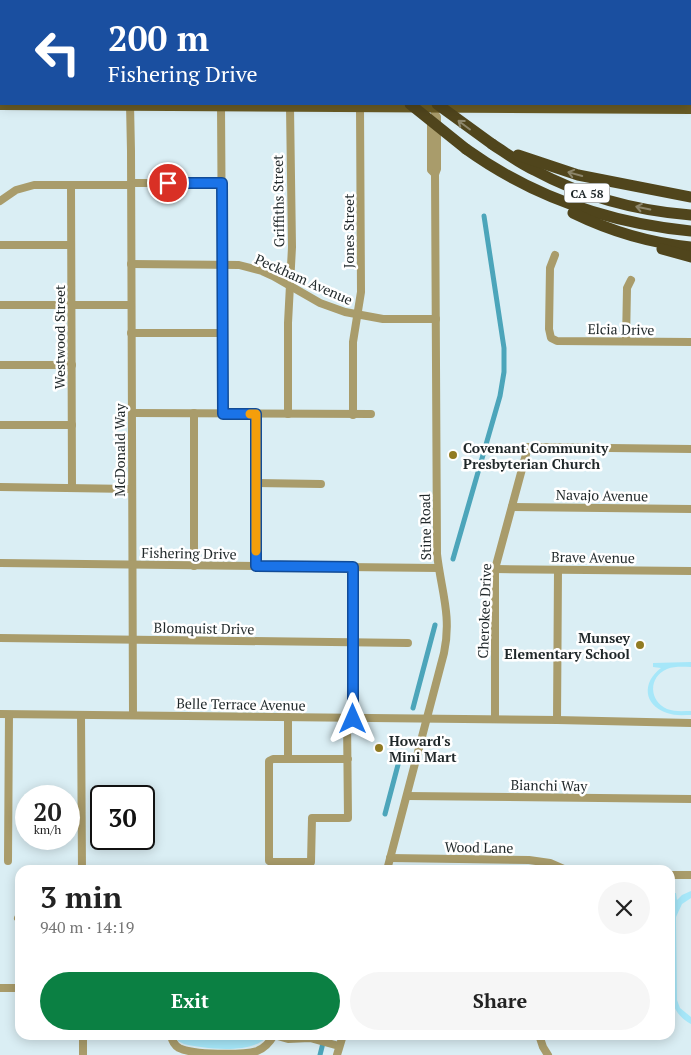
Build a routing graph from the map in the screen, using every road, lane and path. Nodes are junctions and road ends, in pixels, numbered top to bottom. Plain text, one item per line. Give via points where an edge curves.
1 (0, 105) edge
2 (130, 105) edge
3 (411, 105) edge
4 (523, 105) edge
5 (221, 106) junction
6 (630, 106) edge
7 (290, 107) junction
8 (360, 107) junction
9 (435, 107) edge
10 (513, 108) junction
11 (691, 109) edge
12 (494, 146) junction
13 (511, 179) junction
14 (222, 183) junction
15 (131, 184) junction
16 (71, 185) junction
17 (691, 197) edge
18 (0, 201) edge
19 (691, 215) edge
20 (612, 229) junction
21 (691, 231) edge
22 (0, 245) edge
23 (71, 245) junction
24 (691, 246) edge
25 (555, 255) dead end
26 (691, 257) edge
27 (131, 264) junction
28 (223, 264) junction
29 (631, 280) dead end
30 (290, 285) junction
31 (0, 305) edge
32 (72, 305) junction
33 (131, 305) junction
34 (358, 316) junction
35 (436, 319) junction
36 (132, 333) junction
37 (223, 333) junction
38 (626, 341) junction
39 (691, 342) edge
40 (0, 365) edge
41 (72, 365) junction
42 (132, 412) junction
43 (194, 413) junction
44 (223, 414) junction
45 (256, 414) junction
46 (288, 414) junction
47 (371, 414) dead end
48 (353, 415) junction
49 (0, 425) edge
50 (72, 425) junction
51 (691, 449) edge
52 (256, 483) junction
53 (321, 484) dead end
54 (0, 487) edge
55 (72, 488) junction
56 (132, 489) junction
57 (512, 507) junction
58 (691, 509) edge
59 (0, 563) edge
60 (132, 565) junction
61 (194, 566) junction
62 (256, 566) junction
63 (353, 567) junction
64 (438, 568) junction
65 (495, 568) junction
66 (558, 570) junction
67 (691, 571) edge
68 (0, 638) edge
69 (132, 640) junction
70 (353, 642) junction
71 (408, 643) dead end
72 (0, 714) edge
73 (9, 715) junction
74 (133, 715) junction
75 (82, 716) junction
76 (288, 717) junction
77 (350, 719) junction
78 (427, 719) junction
79 (495, 719) junction
80 (557, 720) junction
81 (691, 723) edge
82 (288, 759) junction
83 (348, 759) junction
84 (4, 788) edge
85 (406, 796) junction
86 (691, 799) edge
87 (390, 858) junction
88 (538, 860) junction
89 (8, 861) dead end
90 (82, 865) edge
91 (388, 865) edge
92 (538, 865) edge
93 (552, 865) edge
94 (675, 875) edge
95 (691, 875) edge
96 (0, 988) edge
97 (15, 988) edge
98 (83, 1040) edge
99 (173, 1040) edge
100 (271, 1040) edge
101 (319, 1040) edge
102 (341, 1040) edge
103 (541, 1040) edge
104 (340, 1046) junction
105 (83, 1055) edge
106 (337, 1055) edge
107 (548, 1055) edge

1 - 2 main road
2 - 5 main road
2 - 15 street, McDonald Way
3 - 13 highway, CA 58, bridge via 466,150
4 - 10 main road
5 - 7 main road
5 - 14 street
6 - 10 main road
6 - 11 main road
7 - 8 main road
7 - 30 street, Griffiths Street
8 - 9 main road
8 - 34 street, Jones Street via 361,292
9 - 10 main road
12 -> 9 highway, CA 58, bridge
9 - 35 street, Stine Road via 431,118 431,170 434,174
17 -> 12 highway via 578,175
19 -> 12 highway, CA 58 via 646,209 581,191 534,170
13 - 20 highway via 560,207
13 - 21 highway, CA 58 via 585,210 640,224
14 - 15 street
14 - 28 street
15 - 16 street
15 - 27 street, McDonald Way
16 - 18 street via 25,187
16 - 23 street, Westwood Street
20 - 24 highway via 655,242
20 - 26 highway
22 - 23 street
23 - 32 street, Westwood Street
25 - 38 street, Elcia Drive via 550,268 551,338 557,341
27 - 28 street, Peckham Avenue
27 - 33 street, McDonald Way
28 - 30 street, Peckham Avenue via 262,271
28 - 37 street
29 - 38 street via 627,288
30 - 34 street, Peckham Avenue via 326,306
30 - 46 street, Griffiths Street
31 - 32 street
32 - 33 street
32 - 41 street, Westwood Street
33 - 36 street, McDonald Way
34 - 35 street, Peckham Avenue
34 - 48 street, Jones Street via 353,348
35 - 64 street, Stine Road
36 - 37 street
36 - 42 street, McDonald Way
37 - 44 street
38 - 39 street, Elcia Drive
40 - 41 street
41 - 50 street, Westwood Street
42 - 43 street
42 - 56 street, McDonald Way
43 - 44 street
43 - 61 street
44 - 45 street
45 - 46 street
45 - 52 street
46 - 48 street
47 - 48 street
49 - 50 street
50 - 55 street, Westwood Street
51 - 57 street, Cherokee Drive via 528,447
52 - 53 street
52 - 62 street
54 - 55 street
55 - 56 street
56 - 60 street, McDonald Way
57 - 58 street, Navajo Avenue
57 - 65 street, Cherokee Drive
59 - 60 street, Fishering Drive
60 - 61 street, Fishering Drive
60 - 69 street, McDonald Way
61 - 62 street, Fishering Drive
62 - 63 street, Fishering Drive
63 - 64 street, Fishering Drive
63 - 70 street
64 - 78 street, Stine Road via 447,632
65 - 66 street, Brave Avenue
65 - 79 street, Cherokee Drive
66 - 67 street, Brave Avenue
66 - 80 street
68 - 69 street, Blomquist Drive
69 - 70 street, Blomquist Drive
69 - 74 street, McDonald Way
70 - 71 street, Blomquist Drive
70 - 77 street
72 - 73 street, Belle Terrace Avenue
73 - 75 street, Belle Terrace Avenue
73 - 84 street
74 - 75 street, Belle Terrace Avenue
74 - 76 street, Belle Terrace Avenue
75 - 90 street
76 - 77 street, Belle Terrace Avenue
76 - 82 street
77 - 78 street, Belle Terrace Avenue
77 - 83 street
78 - 79 street, Belle Terrace Avenue
78 - 85 street, Stine Road
79 - 80 street, Belle Terrace Avenue
80 - 81 street, Belle Terrace Avenue
82 - 83 street
82 - 83 street via 269,761 269,860 273,862 311,862 312,818 348,818
84 - 89 street
85 - 86 street, Bianchi Way
85 - 87 street, Stine Road
87 - 88 street, Wood Lane
87 - 91 street, Stine Road
88 - 92 street
88 - 93 street, Wood Lane
94 - 95 street
96 - 97 street
98 - 105 street
99 - 100 street via 180,1049 224,1055 258,1051
101 - 104 street
102 - 104 street
103 - 107 street
104 - 106 street

